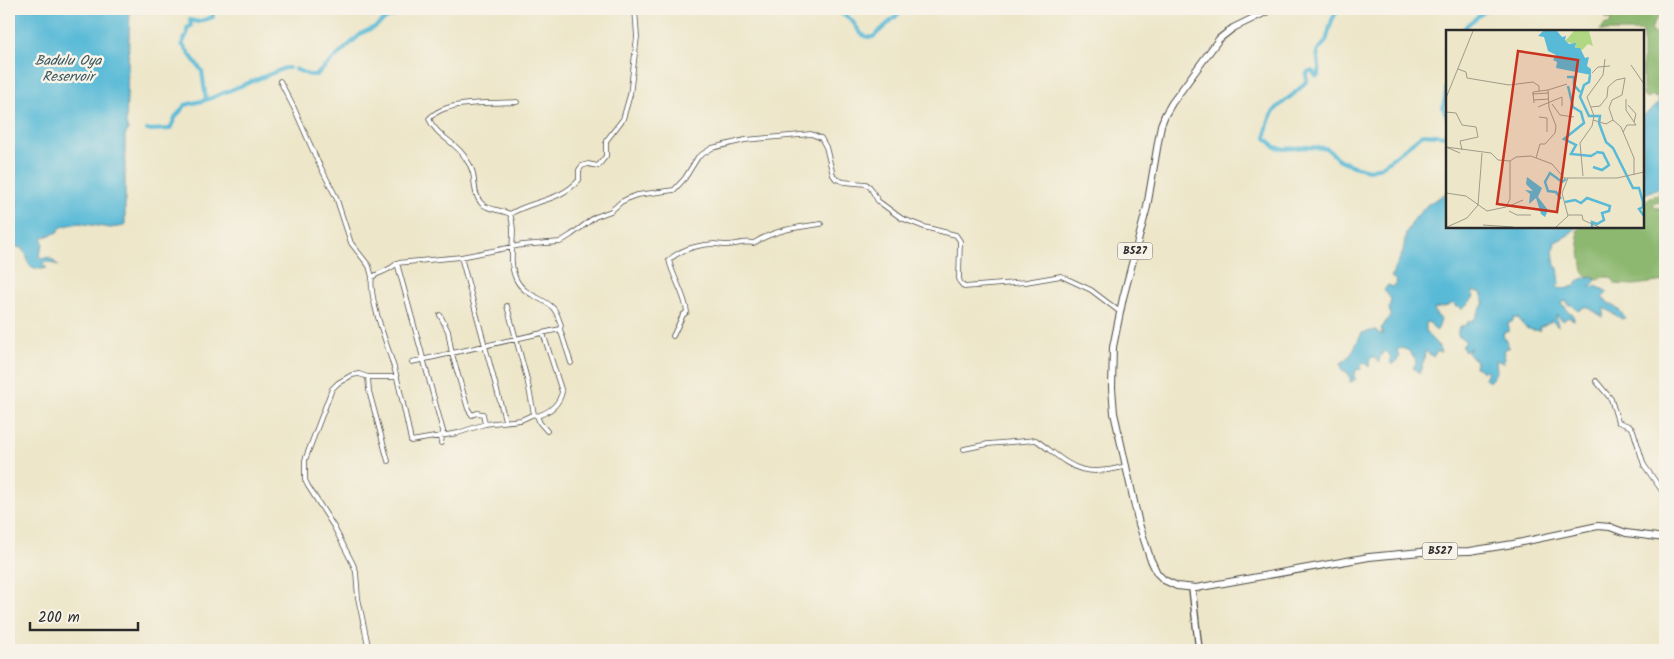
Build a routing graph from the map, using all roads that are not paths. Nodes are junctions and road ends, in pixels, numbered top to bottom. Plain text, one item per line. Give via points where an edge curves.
1 (634, 9) edge
2 (1272, 9) edge
3 (280, 81) dead end
4 (517, 102) dead end
5 (510, 214) junction
6 (821, 224) dead end
7 (512, 248) junction
8 (462, 257) junction
9 (397, 263) junction
10 (372, 277) junction
11 (507, 306) dead end
12 (1120, 312) junction
13 (440, 315) dead end
14 (560, 329) junction
15 (543, 333) junction
16 (673, 336) dead end
17 (515, 339) junction
18 (485, 345) junction
19 (452, 354) junction
20 (423, 359) junction
21 (412, 362) dead end
22 (571, 363) dead end
23 (368, 377) junction
24 (397, 377) junction
25 (1596, 381) dead end
26 (536, 415) junction
27 (505, 420) junction
28 (485, 424) junction
29 (547, 431) dead end
30 (444, 436) junction
31 (442, 443) dead end
32 (964, 449) dead end
33 (388, 461) dead end
34 (1126, 466) junction
35 (1665, 495) edge
36 (1665, 538) edge
37 (1192, 588) junction
38 (369, 650) edge
39 (1199, 650) edge

1 - 5 street via 637,37 630,95 623,119 606,140 606,156 598,166 582,166 578,180 567,191
2 - 12 main road, B527 via 1233,28 1219,39 1165,115 1144,219
3 - 10 street via 336,197 351,243 369,266
4 - 5 street via 477,102 434,113 429,119 441,135 462,152 473,172 481,203
5 - 7 street via 513,220
6 - 16 street via 783,230 754,243 715,244 675,254 669,260 687,312
7 - 8 street
7 - 12 street via 560,242 629,198 674,190 698,157 712,148 745,140 811,134 821,138 836,179 866,184 878,201 901,218 956,236 960,241 959,278 964,288 1061,276 1090,290
7 - 14 street via 516,279 526,292 553,308
8 - 9 street
8 - 18 street
9 - 10 street
9 - 20 street
10 - 24 street via 375,307
11 - 17 street
12 - 34 main road, B527 via 1112,388
13 - 19 street via 448,332
14 - 15 street
14 - 22 street
15 - 17 street
15 - 26 street via 562,392 554,407 546,414
17 - 18 street
17 - 26 street
18 - 19 street
18 - 27 street
19 - 20 street
19 - 28 street via 470,413 483,414
20 - 21 street
20 - 30 street
23 - 24 street
23 - 33 street
23 - 38 street via 352,374 332,389 305,460 305,480 353,564
24 - 30 street via 411,441
25 - 35 street via 1611,399 1618,422 1633,430 1644,465
26 - 27 street via 521,420
26 - 29 street
27 - 28 street
28 - 30 street
30 - 31 street
32 - 34 street via 1036,440 1064,462 1076,467 1098,472
34 - 37 main road, B527 via 1139,524 1155,569 1164,580
36 - 37 main road, B527 via 1598,526 1470,551 1369,557
37 - 39 street

